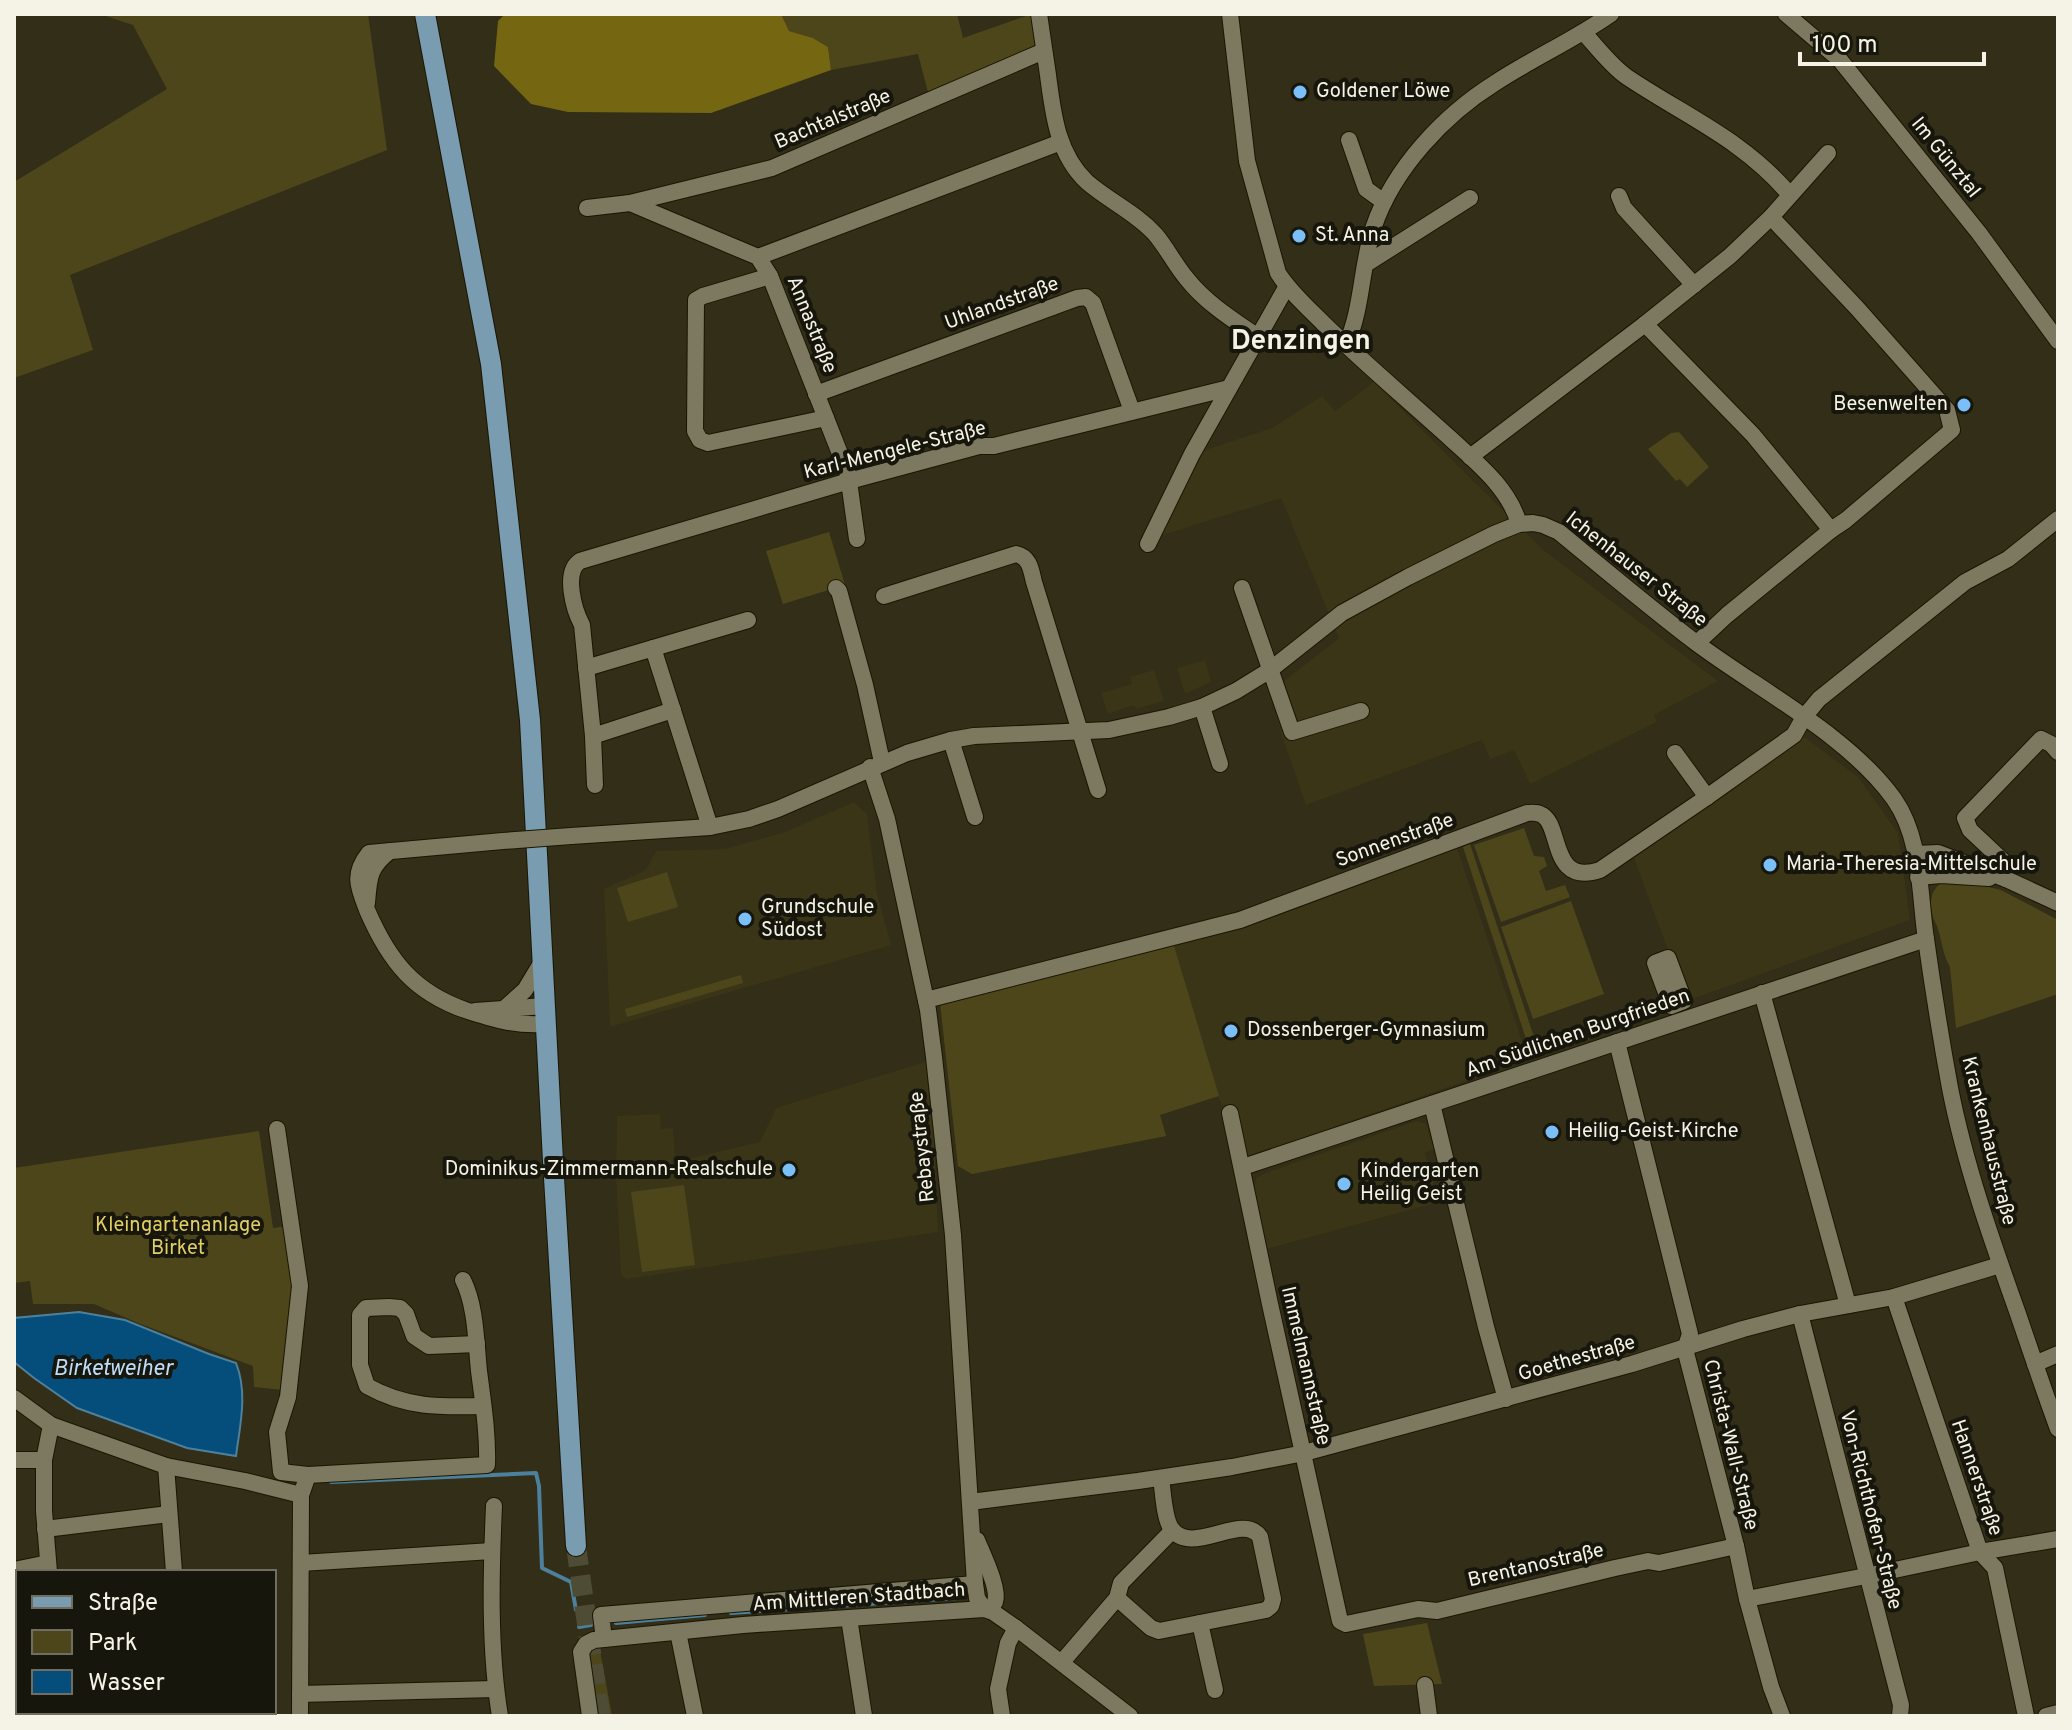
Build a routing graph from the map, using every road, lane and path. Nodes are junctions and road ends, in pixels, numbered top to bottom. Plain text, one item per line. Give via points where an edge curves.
1 (1039, 14) edge
2 (1230, 14) edge
3 (1611, 14) edge
4 (1786, 14) edge
5 (426, 20) edge
6 (1584, 33) junction
7 (1044, 51) junction
8 (1349, 140) dead end
9 (1061, 142) junction
10 (1828, 153) dead end
11 (1790, 195) junction
12 (1619, 196) dead end
13 (1470, 198) dead end
14 (1384, 202) junction
15 (630, 203) junction
16 (587, 208) dead end
17 (1771, 217) junction
18 (758, 257) junction
19 (1366, 264) junction
20 (770, 276) junction
21 (1694, 285) junction
22 (1287, 286) junction
23 (1645, 324) junction
24 (1258, 337) junction
25 (2058, 341) edge
26 (1346, 345) junction
27 (1229, 388) junction
28 (816, 394) junction
29 (1132, 411) junction
30 (826, 418) junction
31 (1470, 457) junction
32 (849, 481) junction
33 (2058, 519) edge
34 (1519, 524) junction
35 (1831, 530) junction
36 (857, 539) dead end
37 (1148, 544) dead end
38 (836, 588) dead end
39 (1242, 588) dead end
40 (884, 596) dead end
41 (748, 620) dead end
42 (1697, 643) junction
43 (653, 648) junction
44 (586, 668) junction
45 (1270, 670) junction
46 (1202, 707) junction
47 (673, 710) junction
48 (1361, 711) dead end
49 (1804, 717) junction
50 (1082, 732) junction
51 (593, 736) junction
52 (951, 740) junction
53 (2058, 752) edge
54 (1675, 753) dead end
55 (1220, 764) dead end
56 (876, 765) junction
57 (595, 785) dead end
58 (1098, 790) dead end
59 (1707, 797) junction
60 (975, 817) dead end
61 (710, 827) junction
62 (390, 851) junction
63 (1915, 854) junction
64 (1918, 877) junction
65 (2006, 879) junction
66 (2058, 903) edge
67 (367, 909) junction
68 (1926, 939) junction
69 (543, 960) junction
70 (1762, 993) junction
71 (926, 1000) junction
72 (505, 1008) junction
73 (470, 1011) junction
74 (546, 1015) junction
75 (1617, 1042) junction
76 (1432, 1104) junction
77 (1230, 1113) dead end
78 (277, 1129) dead end
79 (1243, 1167) junction
80 (2000, 1265) junction
81 (463, 1280) dead end
82 (1894, 1297) junction
83 (1848, 1305) junction
84 (1800, 1314) junction
85 (477, 1344) junction
86 (1685, 1349) junction
87 (2058, 1354) edge
88 (2035, 1364) junction
89 (14, 1398) edge
90 (1506, 1399) junction
91 (483, 1406) junction
92 (51, 1425) junction
93 (2058, 1429) edge
94 (1304, 1453) junction
95 (14, 1460) edge
96 (44, 1460) junction
97 (166, 1466) junction
98 (281, 1472) junction
99 (308, 1475) junction
100 (1161, 1478) junction
101 (273, 1488) junction
102 (301, 1495) junction
103 (970, 1502) junction
104 (494, 1506) dead end
105 (169, 1514) junction
106 (971, 1528) junction
107 (45, 1529) junction
108 (1172, 1531) junction
109 (2058, 1539) edge
110 (576, 1546) tunnel mouth
111 (1736, 1546) junction
112 (492, 1551) junction
113 (1980, 1552) junction
114 (301, 1563) junction
115 (49, 1567) edge
116 (14, 1570) edge
117 (174, 1570) edge
118 (1866, 1576) junction
119 (975, 1584) junction
120 (1117, 1598) junction
121 (1747, 1599) junction
122 (984, 1609) junction
123 (849, 1618) junction
124 (1200, 1623) junction
125 (1346, 1624) joint
126 (1016, 1628) junction
127 (678, 1632) junction
128 (604, 1639) junction
129 (1062, 1662) junction
130 (1425, 1685) dead end
131 (495, 1689) junction
132 (1215, 1690) dead end
133 (300, 1694) junction
134 (2058, 1713) edge
135 (300, 1716) edge
136 (500, 1716) edge
137 (590, 1716) edge
138 (695, 1716) edge
139 (864, 1716) edge
140 (1002, 1716) edge
141 (1130, 1716) edge
142 (1429, 1716) edge
143 (1782, 1716) edge
144 (1900, 1716) edge
145 (2026, 1716) edge
146 (2046, 1716) edge

1 - 7 street
2 - 22 street via 1247,161 1273,258
3 - 6 street
4 - 25 street, Im Günztal via 1840,60
5 - 69 main road via 491,364 530,720
6 - 11 street via 1624,75 1739,147
6 - 14 street via 1493,84 1440,126 1402,170
7 - 9 street
7 - 15 street, Bachtalstraße via 772,168
8 - 14 street via 1366,189
9 - 18 street
9 - 24 street via 1084,179 1143,221 1187,280
10 - 11 street
11 - 17 street
12 - 21 street
13 - 19 street
14 - 19 street
15 - 16 street
15 - 18 street
17 - 21 street
17 - 35 street via 1947,410 1952,430
18 - 20 street, Annastraße
19 - 26 street
20 - 28 street, Annastraße
20 - 30 street via 696,300 695,431 708,443
21 - 23 street
22 - 24 street
22 - 26 street
23 - 31 street
23 - 35 street via 1753,435
24 - 27 street
26 - 31 street
27 - 29 street, Karl-Mengele-Straße
27 - 37 street
28 - 29 street, Uhlandstraße via 1086,297 1093,303
28 - 30 street, Annastraße
29 - 32 street, Karl-Mengele-Straße
30 - 32 street, Annastraße
31 - 34 street via 1501,488
32 - 36 street, Annastraße
32 - 44 street, Karl-Mengele-Straße via 574,565 571,574
33 - 49 street, Sonnenstraße via 2008,559 1965,582 1819,699
34 - 42 street, Ichenhauser Straße via 1559,532
34 - 45 street via 1342,613
35 - 42 street
38 - 56 street, Rebaystraße via 865,685
39 - 45 street
40 - 50 street via 1024,555
41 - 43 street
42 - 49 street, Ichenhauser Straße
43 - 44 street
43 - 47 street
44 - 51 street
45 - 46 street
45 - 48 street via 1292,732
46 - 50 street via 1136,725
46 - 55 street
47 - 51 street
47 - 61 street
49 - 59 street, Sonnenstraße via 1794,735
49 - 63 street, Ichenhauser Straße via 1880,781 1908,826
50 - 52 street
50 - 58 street
51 - 57 street
52 - 56 street
52 - 60 street
53 - 65 street via 2041,739 1965,818 1970,830 2002,860
54 - 59 street
56 - 61 street via 778,809
56 - 71 street, Rebaystraße
59 - 71 street, Sonnenstraße via 1600,870 1586,874 1571,869 1563,859 1546,819 1527,813 1240,920
61 - 62 street, bridge
62 - 67 street via 376,861 369,878
62 - 67 street via 369,853 361,862 357,878
63 - 64 street, Krankenhausstraße
63 - 65 street via 1938,853
64 - 65 street
64 - 68 street, Krankenhausstraße
65 - 66 street
67 - 73 street via 408,977 431,995
68 - 70 street, Am Südlichen Burgfrieden
68 - 80 street, Krankenhausstraße via 1950,1089
69 - 72 street via 525,990
69 - 74 main road
70 - 75 street, Am Südlichen Burgfrieden
70 - 83 street
71 - 103 street, Rebaystraße via 953,1235
72 - 73 street
72 - 74 street
73 - 74 street via 525,1026
74 - 110 main road
75 - 76 street, Am Südlichen Burgfrieden
75 - 86 street, Christa-Wall-Straße via 1690,1334
76 - 79 street, Am Südlichen Burgfrieden
76 - 90 street
77 - 79 street, Immelmannstraße
78 - 98 street via 300,1286 288,1397 277,1432
79 - 94 street, Immelmannstraße
80 - 82 street, Goethestraße
80 - 88 street, Krankenhausstraße
81 - 85 street
82 - 83 street, Goethestraße
82 - 113 street, Hannerstraße
83 - 84 street, Goethestraße
84 - 86 street, Goethestraße
84 - 118 street, Von-Richthofen-Straße
85 - 91 street
85 - 91 street via 429,1346 414,1336 406,1314 396,1307 366,1308 360,1315 360,1365 367,1386 387,1398 437,1407
86 - 90 street, Goethestraße
86 - 111 street, Christa-Wall-Straße
87 - 88 street
88 - 93 street, Krankenhausstraße
89 - 92 street
90 - 94 street, Goethestraße
91 - 99 street via 487,1465
92 - 96 street
92 - 97 street
94 - 100 street, Goethestraße
94 - 125 street, Immelmannstraße via 1340,1621
95 - 96 street
96 - 107 street
97 - 101 street
97 - 105 street
98 - 99 street
98 - 101 street
99 - 102 street
100 - 103 street, Goethestraße
100 - 108 street
101 - 102 street
102 - 114 street
103 - 106 street, Rebaystraße
104 - 112 street
105 - 107 street
105 - 117 street
106 - 119 street, Rebaystraße
106 - 122 street, Rebaystraße via 996,1596
107 - 115 street
108 - 120 street via 1121,1583
108 - 124 street via 1194,1538 1245,1528 1260,1537 1271,1606
109 - 113 street
111 - 121 street, Christa-Wall-Straße
111 - 125 street, Brentanostraße via 1615,1568 1437,1611 1418,1609
112 - 114 street
112 - 131 street
113 - 118 street
113 - 145 street, Hannerstraße via 1995,1568
114 - 133 street
115 - 116 street
118 - 121 street
118 - 144 street, Von-Richthofen-Straße
119 - 122 street, Rebaystraße
119 - 128 street, Am Mittleren Stadtbach via 601,1615
120 - 124 street via 1159,1631
120 - 129 street
121 - 143 street, Christa-Wall-Straße
122 - 123 street, Am Mittleren Stadtbach
122 - 126 street, Am Mittleren Stadtbach
123 - 127 street, Am Mittleren Stadtbach
123 - 139 street
124 - 132 street
126 - 129 street, Am Mittleren Stadtbach
126 - 140 street via 998,1689
127 - 128 street, Am Mittleren Stadtbach
127 - 138 street
128 - 137 street, Am Mittleren Stadtbach via 586,1644 581,1652
129 - 141 street, Am Mittleren Stadtbach
130 - 142 street
131 - 133 street
131 - 136 street
133 - 135 street
134 - 146 street

